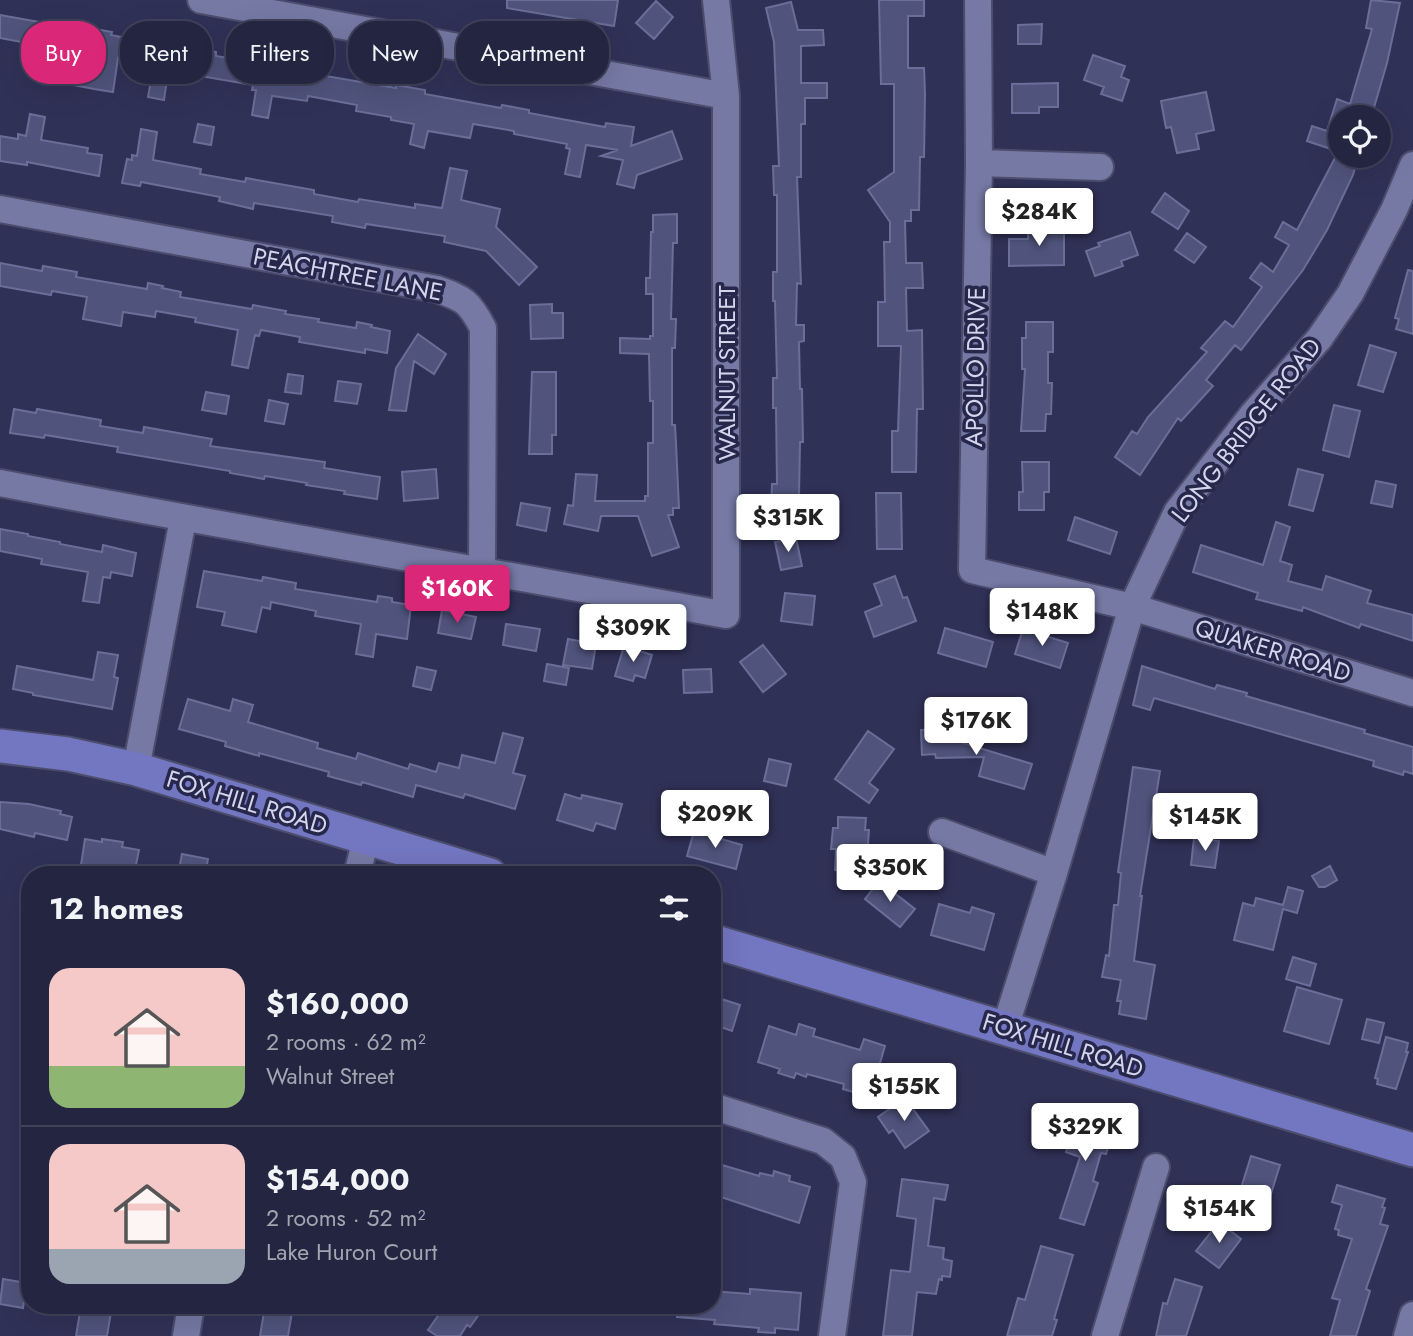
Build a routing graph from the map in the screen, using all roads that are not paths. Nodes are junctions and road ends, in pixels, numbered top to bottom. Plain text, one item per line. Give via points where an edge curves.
1 (201, 0) edge
2 (716, 0) edge
3 (978, 0) edge
4 (726, 96) junction
5 (979, 163) junction
6 (1413, 165) edge
7 (1100, 167) dead end
8 (0, 209) edge
9 (0, 483) edge
10 (183, 519) junction
11 (482, 570) junction
12 (1132, 607) junction
13 (1413, 693) edge
14 (0, 746) edge
15 (136, 769) junction
16 (942, 832) dead end
17 (366, 838) junction
18 (360, 866) edge
19 (460, 866) edge
20 (1054, 873) junction
21 (721, 944) edge
22 (1005, 1028) junction
23 (721, 1109) edge
24 (1413, 1150) edge
25 (1156, 1167) dead end
26 (190, 1314) edge
27 (1413, 1315) edge
28 (186, 1336) edge
29 (832, 1336) edge
30 (1105, 1336) edge
31 (1407, 1336) edge

1 - 4 street
2 - 4 street, WALNUT STREET
3 - 5 street, APOLLO DRIVE
4 - 11 street, WALNUT STREET via 726,615
5 - 7 street
5 - 12 street, APOLLO DRIVE via 972,569
6 - 12 street, LONG BRIDGE ROAD via 1350,294 1177,512
8 - 11 street, PEACHTREE LANE via 437,289 472,307 483,328
9 - 10 street, WALNUT STREET
10 - 11 street, WALNUT STREET
10 - 15 street
12 - 13 street, QUAKER ROAD
12 - 20 street, LONG BRIDGE ROAD
14 - 15 main road, FOX HILL ROAD
15 - 17 main road, FOX HILL ROAD
16 - 20 street
17 - 18 street
17 - 19 main road, FOX HILL ROAD
20 - 22 street, LONG BRIDGE ROAD
21 - 22 main road, FOX HILL ROAD
22 - 24 main road, FOX HILL ROAD
23 - 29 street via 823,1141 843,1157 853,1182
25 - 30 street
26 - 28 street
27 - 31 street

